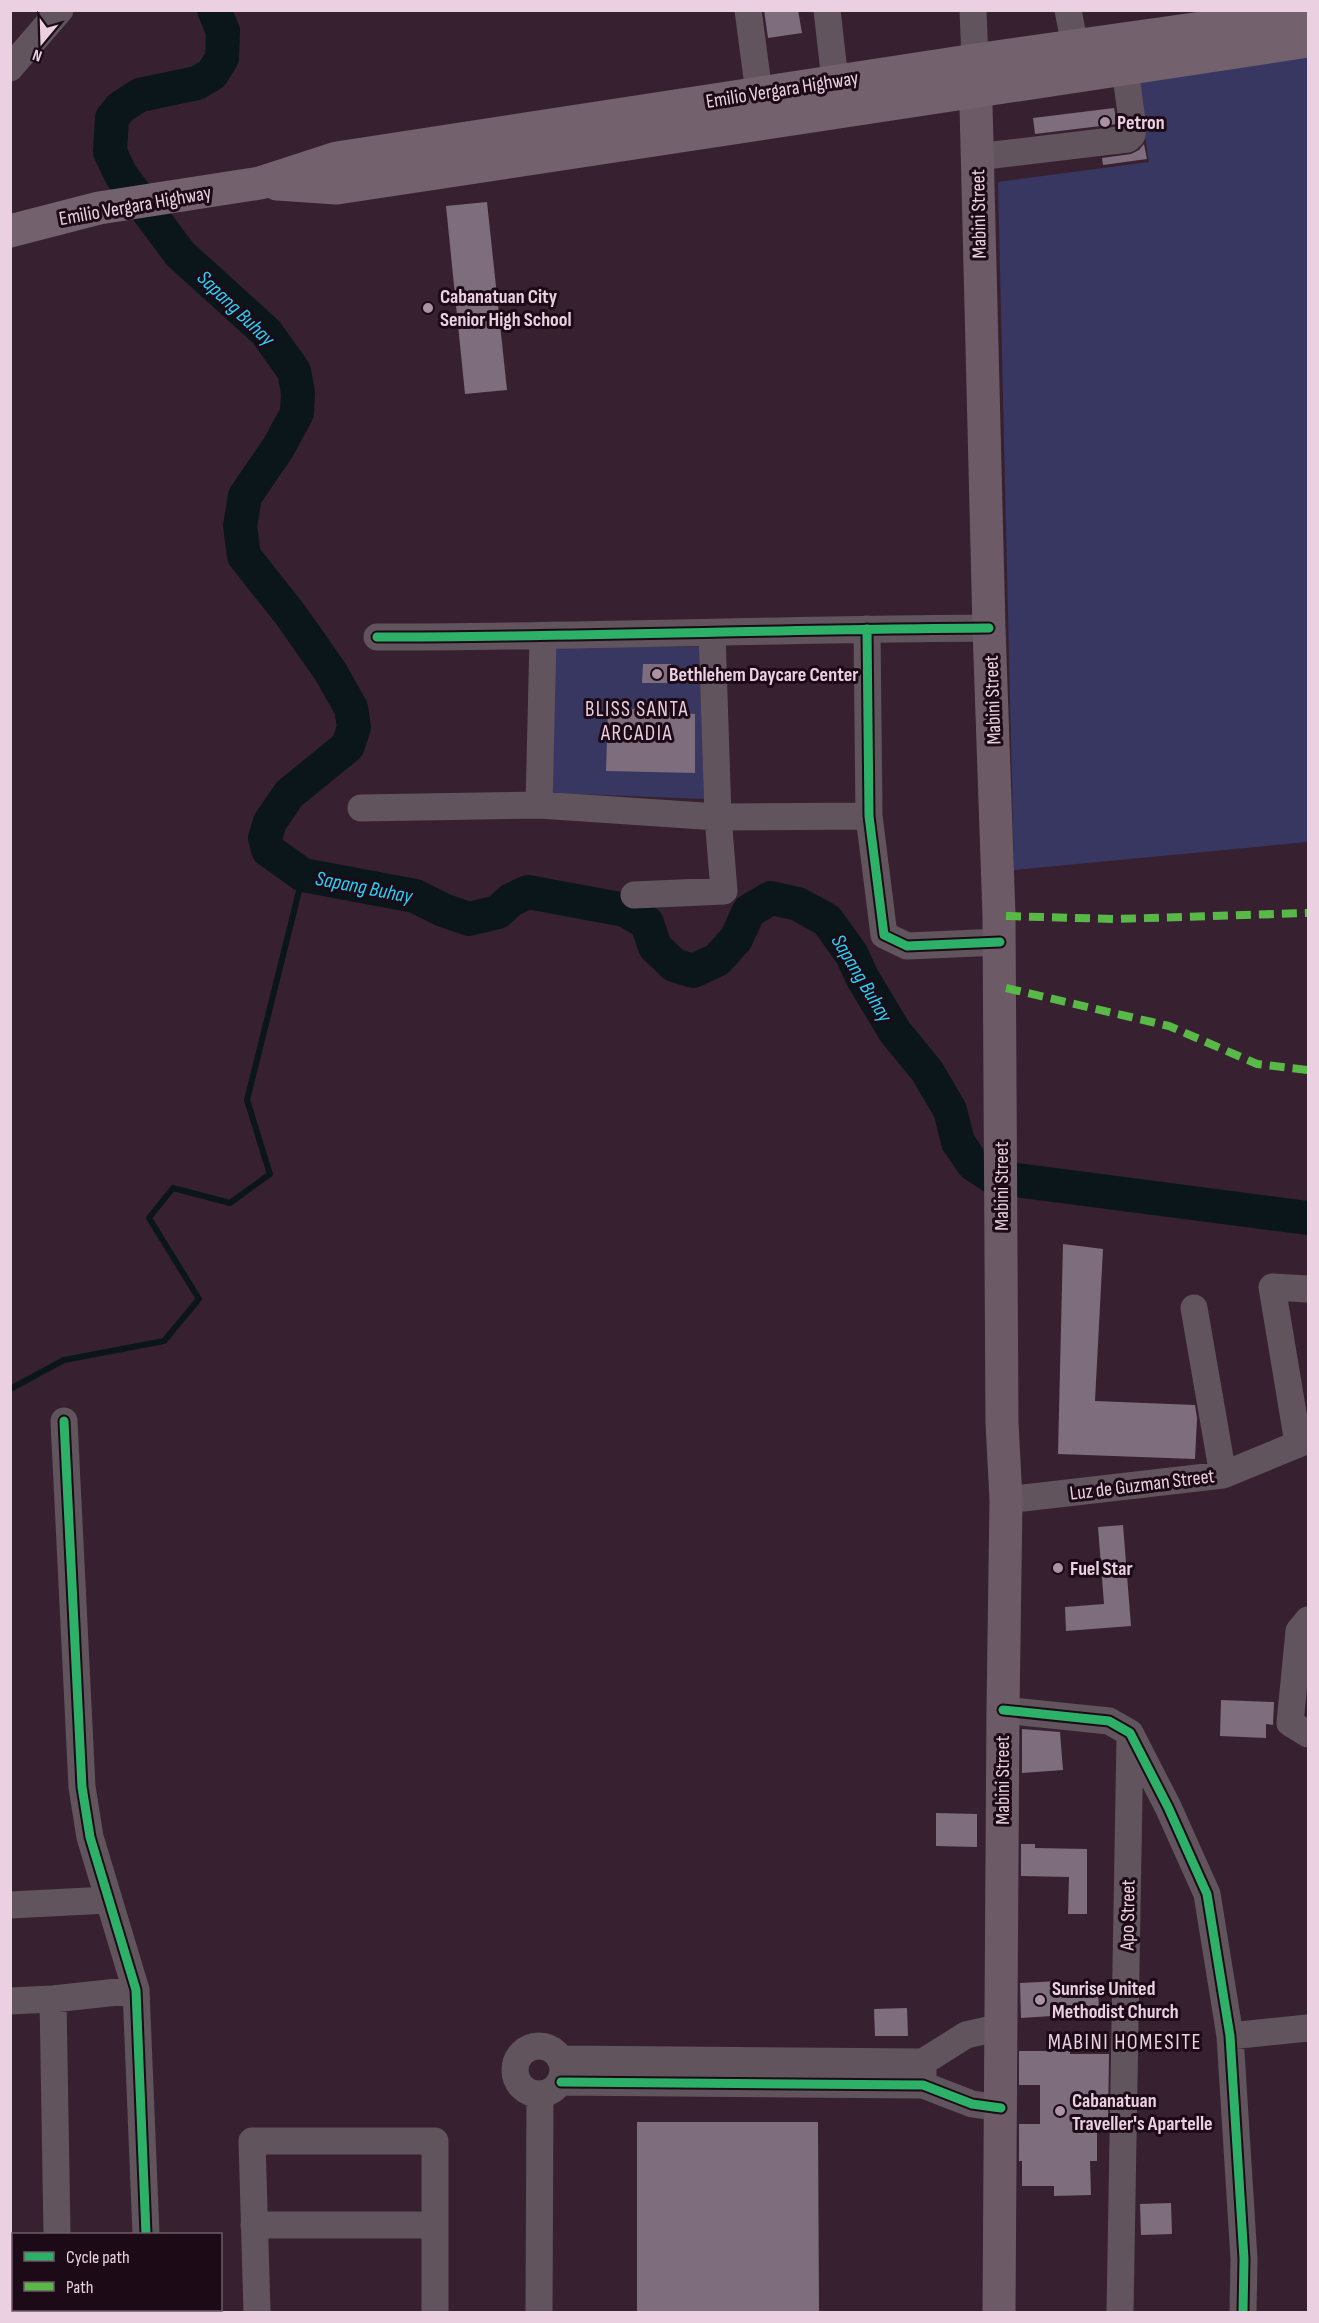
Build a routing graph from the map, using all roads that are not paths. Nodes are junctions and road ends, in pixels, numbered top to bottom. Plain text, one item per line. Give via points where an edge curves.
1 (60, 10) edge
2 (748, 10) edge
3 (827, 10) edge
4 (973, 10) edge
5 (1068, 10) edge
6 (1308, 13) edge
7 (1255, 16) edge
8 (1308, 41) edge
9 (1075, 46) junction
10 (10, 68) edge
11 (1125, 69) junction
12 (975, 75) junction
13 (835, 81) junction
14 (759, 93) junction
15 (977, 158) junction
16 (260, 183) junction
17 (10, 231) edge
18 (867, 628) junction
19 (989, 628) junction
20 (711, 633) junction
21 (377, 636) dead end
22 (543, 637) junction
23 (539, 806) junction
24 (361, 808) dead end
25 (869, 816) junction
26 (718, 817) junction
27 (634, 895) dead end
28 (1000, 942) junction
29 (1308, 1289) edge
30 (1194, 1308) dead end
31 (64, 1421) dead end
32 (1303, 1442) edge
33 (1223, 1475) junction
34 (1006, 1500) junction
35 (1308, 1620) edge
36 (1003, 1710) junction
37 (1130, 1733) junction
38 (1308, 1734) edge
39 (108, 1900) junction
40 (10, 1905) edge
41 (136, 1990) junction
42 (52, 1999) junction
43 (10, 2001) edge
44 (1001, 2027) junction
45 (1308, 2028) edge
46 (1230, 2036) junction
47 (923, 2073) junction
48 (1001, 2108) junction
49 (434, 2224) junction
50 (254, 2225) junction
51 (57, 2233) edge
52 (146, 2233) edge
53 (257, 2313) edge
54 (435, 2313) edge
55 (539, 2313) edge
56 (999, 2313) edge
57 (1120, 2313) edge
58 (1243, 2313) edge

1 - 10 street
2 - 14 street
3 - 13 street
4 - 12 street
5 - 9 street
6 - 7 highway, Emilio Vergara Highway
7 - 9 highway, Emilio Vergara Highway
8 - 11 highway, Emilio Vergara Highway
9 - 12 highway, Emilio Vergara Highway
11 - 12 highway, Emilio Vergara Highway
11 - 15 street via 1132,128 1128,139
12 - 13 highway, Emilio Vergara Highway
12 - 15 main road, Mabini Street
12 - 16 highway, Emilio Vergara Highway via 337,188
13 - 14 highway, Emilio Vergara Highway
14 - 16 highway, Emilio Vergara Highway via 337,158
15 - 19 main road, Mabini Street
16 - 17 highway, Emilio Vergara Highway via 99,208
18 - 19 street
18 - 20 street
18 - 25 street
19 - 28 main road, Mabini Street
20 - 22 street
20 - 26 street
21 - 22 street
22 - 23 street
23 - 24 street
23 - 26 street
25 - 26 street
25 - 28 street via 884,935 907,946
26 - 27 street via 724,891
28 - 34 main road, Mabini Street via 1002,1423
29 - 32 street via 1272,1287
30 - 33 street
31 - 39 street via 82,1787 90,1837
32 - 33 street, Luz de Guzman Street
33 - 34 street, Luz de Guzman Street
34 - 36 main road, Mabini Street
35 - 38 street via 1299,1630 1290,1723
36 - 37 street via 1109,1721
36 - 44 main road, Mabini Street
37 - 46 street via 1207,1894
37 - 57 street, Apo Street
39 - 40 street
39 - 41 street
41 - 42 street
41 - 52 street
42 - 43 street
42 - 51 street
44 - 47 street via 966,2035
44 - 48 main road, Mabini Street
45 - 46 street
46 - 58 street via 1244,2259
47 - 48 street via 972,2104
47 - 55 street via 554,2078
48 - 56 main road, Mabini Street
49 - 50 street
49 - 50 street via 435,2141 252,2141
49 - 54 street
50 - 53 street

